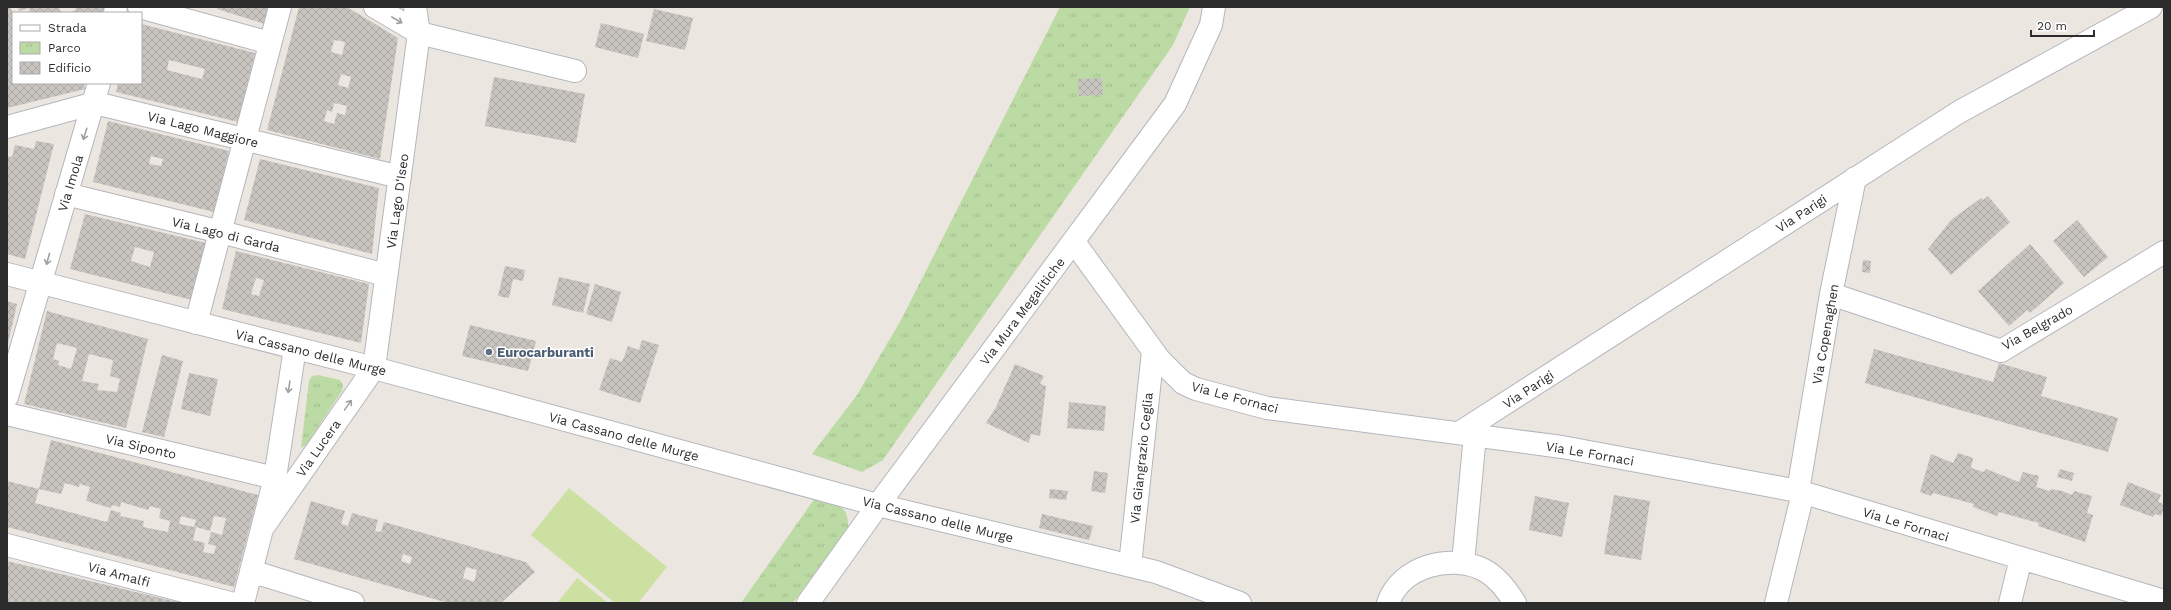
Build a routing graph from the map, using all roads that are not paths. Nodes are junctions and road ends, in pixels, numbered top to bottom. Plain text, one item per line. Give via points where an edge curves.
1 (139, 7) edge
2 (280, 7) edge
3 (375, 7) edge
4 (415, 7) edge
5 (1214, 7) edge
6 (2151, 7) edge
7 (419, 33) junction
8 (270, 44) junction
9 (575, 71) dead end
10 (97, 93) edge
11 (7, 126) edge
12 (246, 140) junction
13 (400, 177) junction
14 (1855, 178) junction
15 (66, 194) junction
16 (221, 232) junction
17 (1074, 242) junction
18 (2164, 252) edge
19 (7, 274) edge
20 (386, 275) junction
21 (42, 282) junction
22 (1831, 294) junction
23 (196, 323) junction
24 (295, 348) junction
25 (1152, 351) junction
26 (374, 368) junction
27 (7, 397) edge
28 (7, 414) edge
29 (1467, 434) junction
30 (274, 478) junction
31 (1800, 492) junction
32 (878, 505) junction
33 (262, 529) junction
34 (7, 545) edge
35 (2021, 558) junction
36 (1463, 562) junction
37 (1130, 565) junction
38 (251, 571) junction
39 (2161, 597) edge
40 (230, 603) edge
41 (242, 603) edge
42 (353, 603) edge
43 (808, 603) edge
44 (1240, 603) edge
45 (1388, 603) edge
46 (1515, 603) edge
47 (1776, 603) edge
48 (2010, 603) edge

1 - 8 street
2 - 8 street
3 -> 7 street
4 - 7 street, Via Lago D'Iseo
5 - 17 street, Via Mura Megalitiche via 1211,25 1174,104
6 - 14 street, Via Parigi via 1959,112
7 - 9 street
7 - 13 street, Via Lago D'Iseo
8 - 12 street
10 - 11 street, Via Lago Maggiore
10 - 12 street, Via Lago Maggiore
10 -> 15 street, Via Imola
12 - 13 street, Via Lago Maggiore
12 - 16 street
13 - 20 street, Via Lago D'Iseo
14 - 22 street, Via Copenaghen
14 - 29 street, Via Parigi
15 - 16 street, Via Lago di Garda
15 -> 21 street, Via Imola
16 - 20 street, Via Lago di Garda
16 - 23 street
17 - 25 street, Via Le Fornaci
17 - 32 street, Via Mura Megalitiche
18 - 22 street, Via Belgrado via 2000,351
19 - 21 street, Via Cassano delle Murge
20 - 26 street, Via Lago D'Iseo
21 - 23 street, Via Cassano delle Murge
21 - 27 street, Via Imola
22 - 31 street, Via Copenaghen
23 - 24 street, Via Cassano delle Murge
24 - 26 street, Via Cassano delle Murge
24 -> 30 street, Via Lucera
25 - 29 street, Via Le Fornaci via 1183,383 1196,389 1267,408
25 - 37 street, Via Giangrazio Ceglia
26 - 32 street, Via Cassano delle Murge
33 -> 26 street, Via Lucera
28 - 30 street, Via Siponto
29 - 31 street, Via Le Fornaci via 1562,447
29 - 36 street
30 - 33 street, Via Lucera
31 - 35 street, Via Le Fornaci
31 - 47 street, Via Copenaghen
32 - 37 street, Via Cassano delle Murge
32 - 43 street, Via Mura Megalitiche
33 - 38 street, Via Lucera
34 - 40 street, Via Amalfi
35 - 39 street, Via Le Fornaci
35 - 48 street
36 - 45 street via 1441,562 1419,569 1401,582
36 - 46 street via 1490,574 1502,584
37 - 44 street, Via Cassano delle Murge
38 - 41 street, Via Lucera
38 - 42 street

